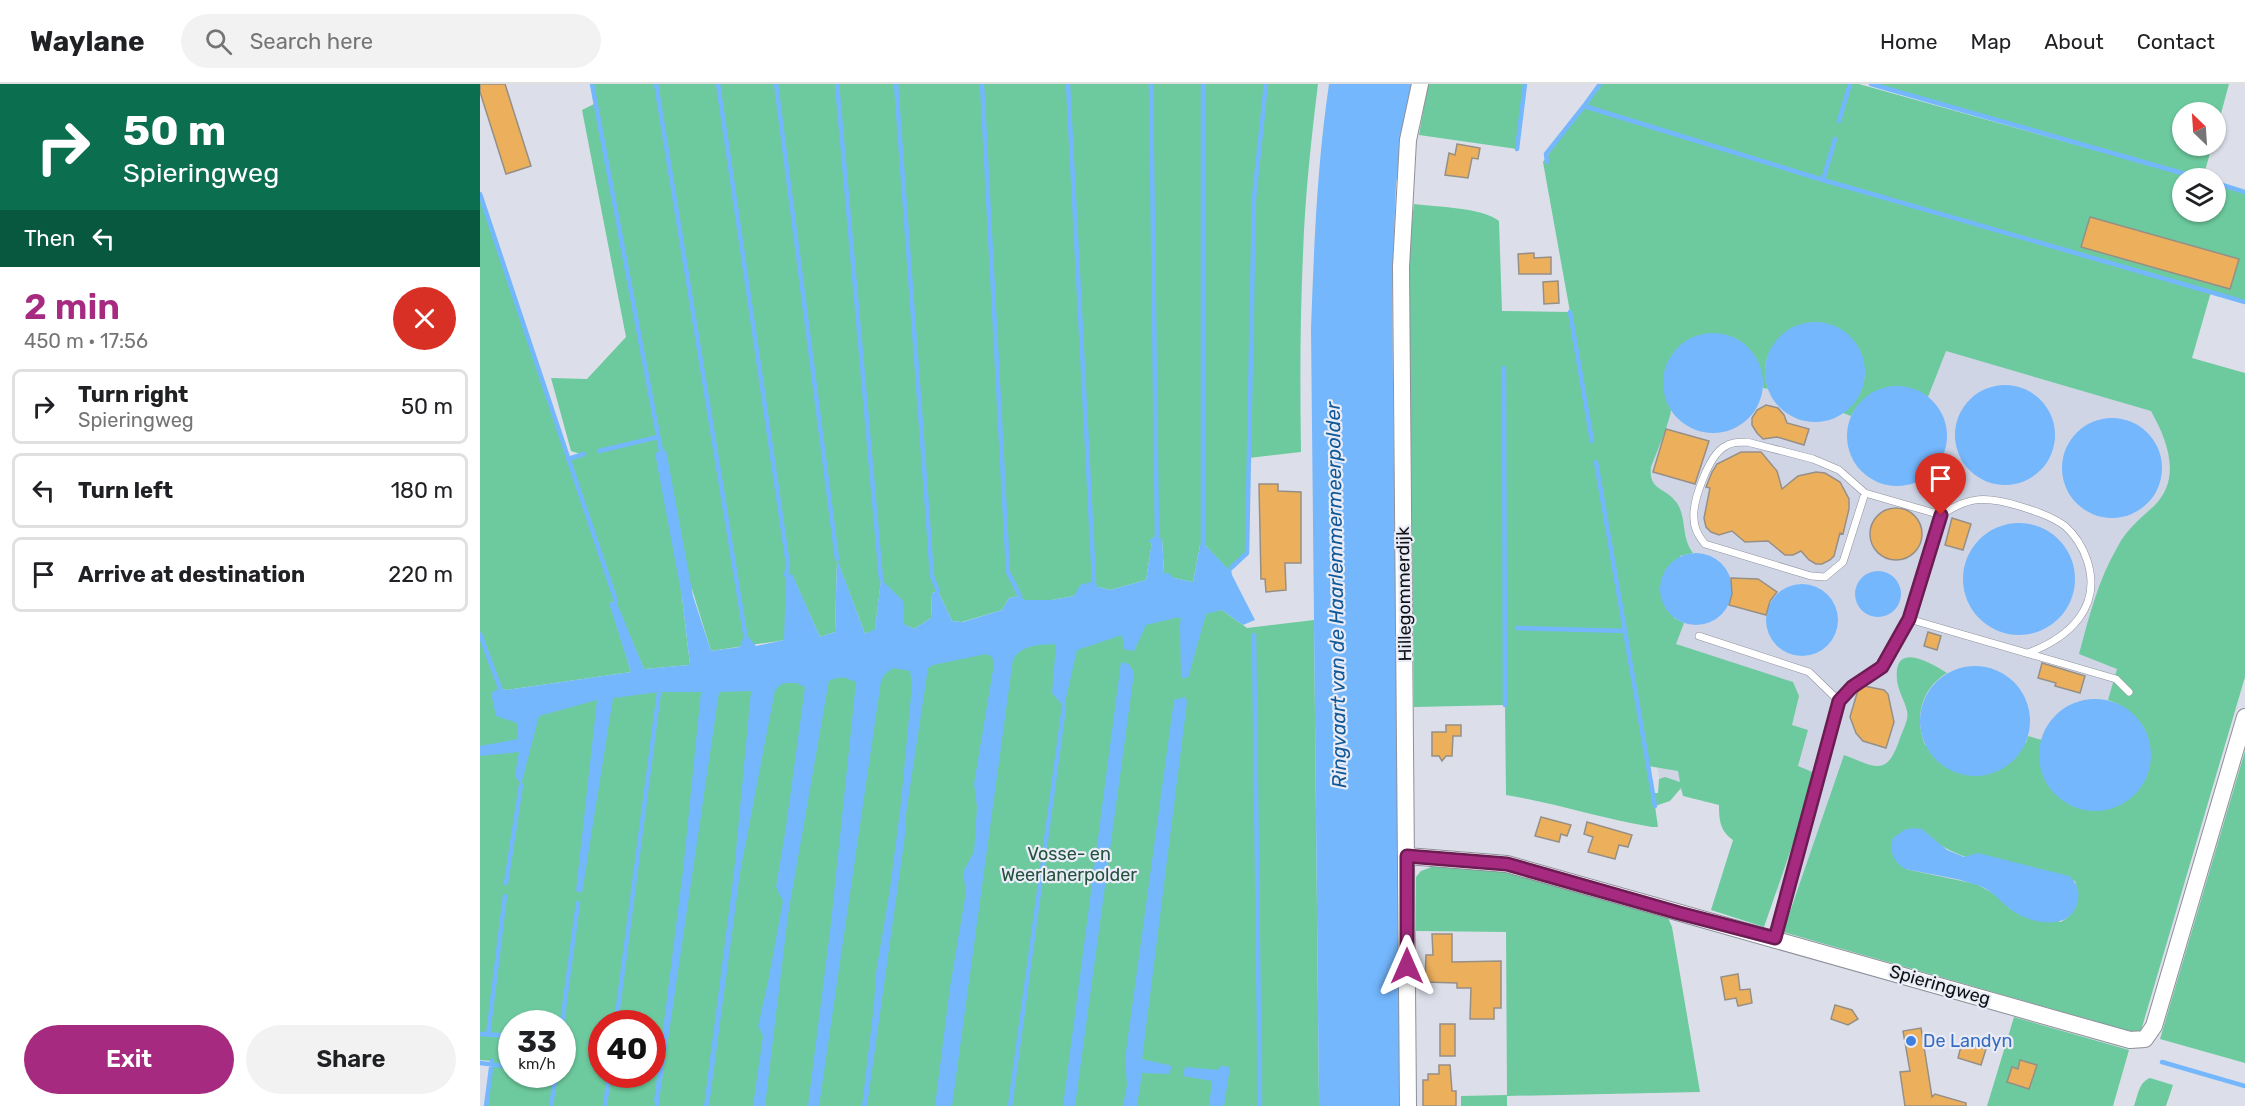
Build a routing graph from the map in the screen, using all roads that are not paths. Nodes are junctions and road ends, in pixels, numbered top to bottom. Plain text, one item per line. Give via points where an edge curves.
1 (1420, 84) edge
2 (1865, 493) junction
3 (1941, 515) junction
4 (1909, 619) junction
5 (1699, 636) dead end
6 (2028, 653) junction
7 (2130, 692) dead end
8 (1839, 701) junction
9 (2245, 717) edge
10 (1407, 856) junction
11 (1775, 938) junction
12 (1408, 1106) edge

1 - 10 street, Hillegommerdijk via 1408,140 1401,267
2 - 2 lane via 1839,470 1813,459 1737,442 1726,446 1711,461 1693,517 1705,544 1825,577 1843,562
2 - 3 lane
3 - 4 lane
3 - 6 lane via 1964,502 1996,498 2056,520 2084,551 2092,582 2085,609 2066,633
4 - 6 lane
4 - 8 lane via 1882,667
5 - 8 lane via 1809,672
6 - 7 lane via 2116,679
8 - 11 lane
9 - 11 street, Spieringweg via 2154,1026 2145,1039 2130,1040
10 - 11 street, Spieringweg via 1507,864
10 - 12 street, Hillegommerdijk

